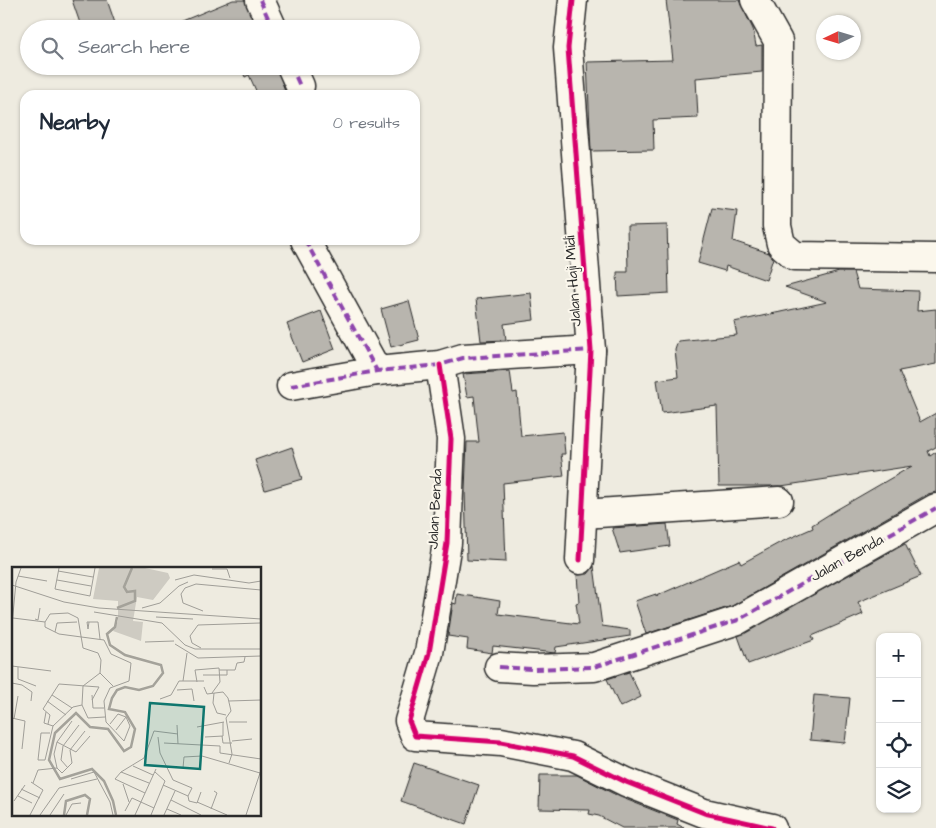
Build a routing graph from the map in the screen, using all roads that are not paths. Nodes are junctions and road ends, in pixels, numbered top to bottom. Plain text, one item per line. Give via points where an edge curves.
1 (260, 0) edge
2 (573, 0) edge
3 (755, 0) edge
4 (270, 20) edge
5 (308, 245) edge
6 (936, 258) edge
7 (591, 350) junction
8 (440, 365) junction
9 (377, 371) junction
10 (290, 386) dead end
11 (779, 501) dead end
12 (936, 508) edge
13 (582, 514) junction
14 (580, 560) dead end
15 (499, 667) dead end
16 (772, 828) edge

1 - 4 street
2 - 7 street, Jalan Haji Midi via 568,48
3 - 6 street via 778,41 777,226 781,244 795,256
5 - 9 street
7 - 8 street via 463,358
7 - 13 street, Jalan Haji Midi
8 - 9 street
8 - 16 street, Jalan Benda via 451,439 447,543 429,653 409,721 415,736 501,742 574,756 626,782 704,813
9 - 10 street
11 - 13 street
12 - 15 street, Jalan Benda via 738,620 594,667
13 - 14 street, Jalan Haji Midi

